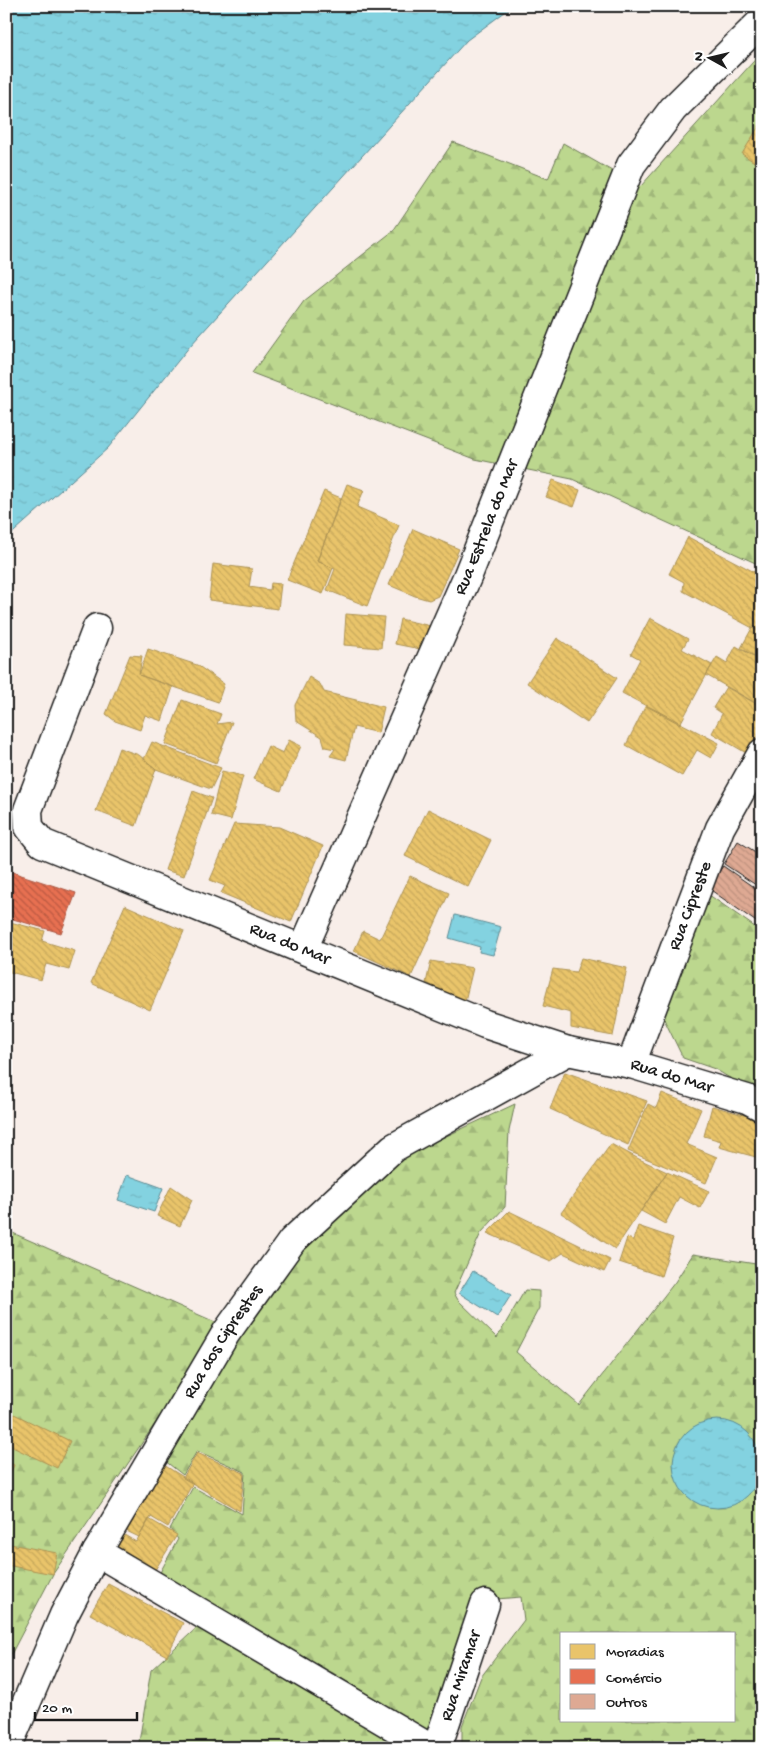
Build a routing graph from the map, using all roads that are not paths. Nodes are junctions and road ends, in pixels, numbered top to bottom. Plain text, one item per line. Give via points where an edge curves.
1 (762, 21) edge
2 (97, 628) dead end
3 (762, 753) edge
4 (303, 949) junction
5 (568, 1051) junction
6 (632, 1064) junction
7 (762, 1107) edge
8 (97, 1552) junction
9 (485, 1604) dead end
10 (7, 1748) edge
11 (430, 1748) edge
12 (437, 1748) edge

1 - 4 street, Rua Estrela do Mar via 673,109 631,165 468,575
2 - 4 street, Rua do Mar via 28,810 30,827 42,843
3 - 6 street, Rua Cipreste via 720,828
4 - 5 street, Rua do Mar via 485,1024
5 - 6 street, Rua do Mar
5 - 8 street, Rua dos Ciprestes via 393,1148 292,1241 226,1333
6 - 7 street, Rua do Mar
8 - 10 street, Rua dos Ciprestes via 64,1615
8 - 11 street
9 - 12 street, Rua Miramar

